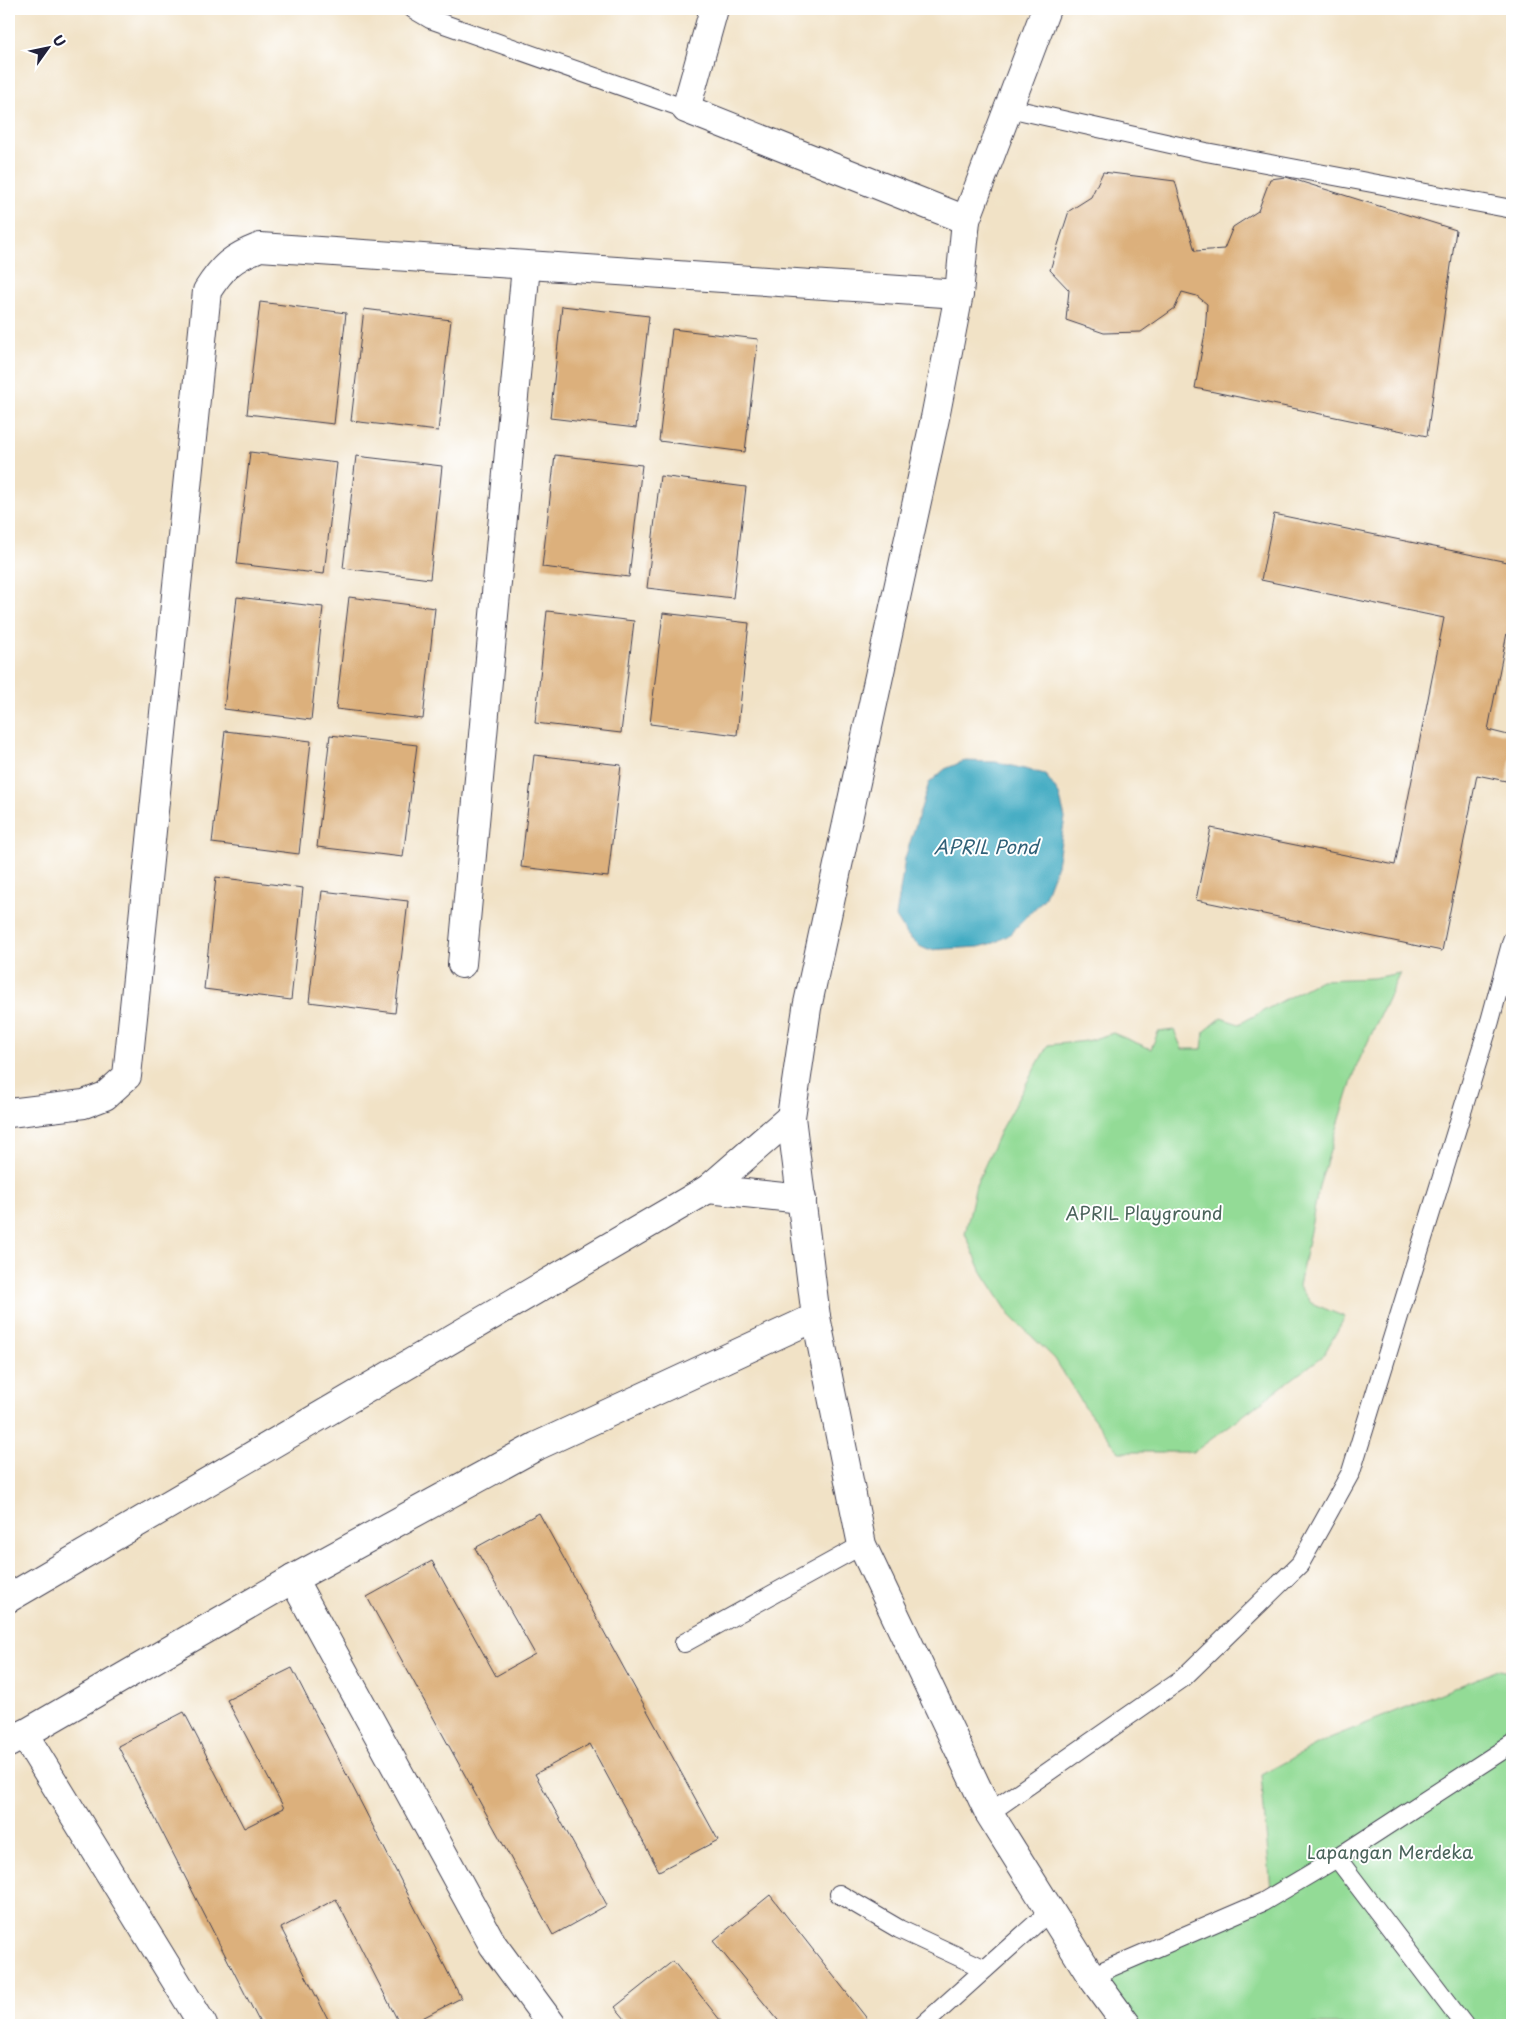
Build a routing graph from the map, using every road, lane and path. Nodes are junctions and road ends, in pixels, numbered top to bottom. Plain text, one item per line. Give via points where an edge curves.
1 (413, 9) edge
2 (714, 9) edge
3 (1046, 9) edge
4 (1009, 108) junction
5 (686, 109) junction
6 (1512, 209) edge
7 (966, 220) junction
8 (526, 266) junction
9 (959, 294) junction
10 (1512, 940) edge
11 (462, 964) dead end
12 (9, 1113) edge
13 (791, 1117) junction
14 (708, 1190) junction
15 (802, 1199) junction
16 (816, 1317) junction
17 (862, 1545) junction
18 (293, 1579) junction
19 (9, 1598) edge
20 (684, 1643) dead end
21 (16, 1738) edge
22 (1512, 1744) edge
23 (989, 1813) junction
24 (1337, 1858) junction
25 (839, 1894) dead end
26 (1050, 1910) junction
27 (985, 1969) junction
28 (1091, 1976) junction
29 (203, 2025) edge
30 (552, 2025) edge
31 (923, 2025) edge
32 (1127, 2025) edge
33 (1464, 2025) edge

1 - 5 lane via 430,19
2 - 5 street
3 - 4 street
4 - 6 lane via 1206,152
4 - 7 street
5 - 7 street
7 - 9 street
8 - 9 street
8 - 11 street
8 - 12 street via 260,247 221,269 206,290 127,1076 105,1096 84,1104
9 - 13 street via 807,1008
10 - 23 lane via 1474,1076 1351,1472 1300,1564 1183,1678
13 - 14 street
13 - 15 street
14 - 15 street
14 - 19 street
15 - 16 street
16 - 17 street
16 - 18 street via 537,1446
17 - 20 lane
17 - 23 street
18 - 21 street
18 - 30 street via 493,1946
21 - 29 street
22 - 24 lane
23 - 26 street
24 - 28 lane via 1263,1902
24 - 33 lane
25 - 27 lane via 899,1929
26 - 27 lane
26 - 28 street
27 - 31 lane
28 - 32 street

